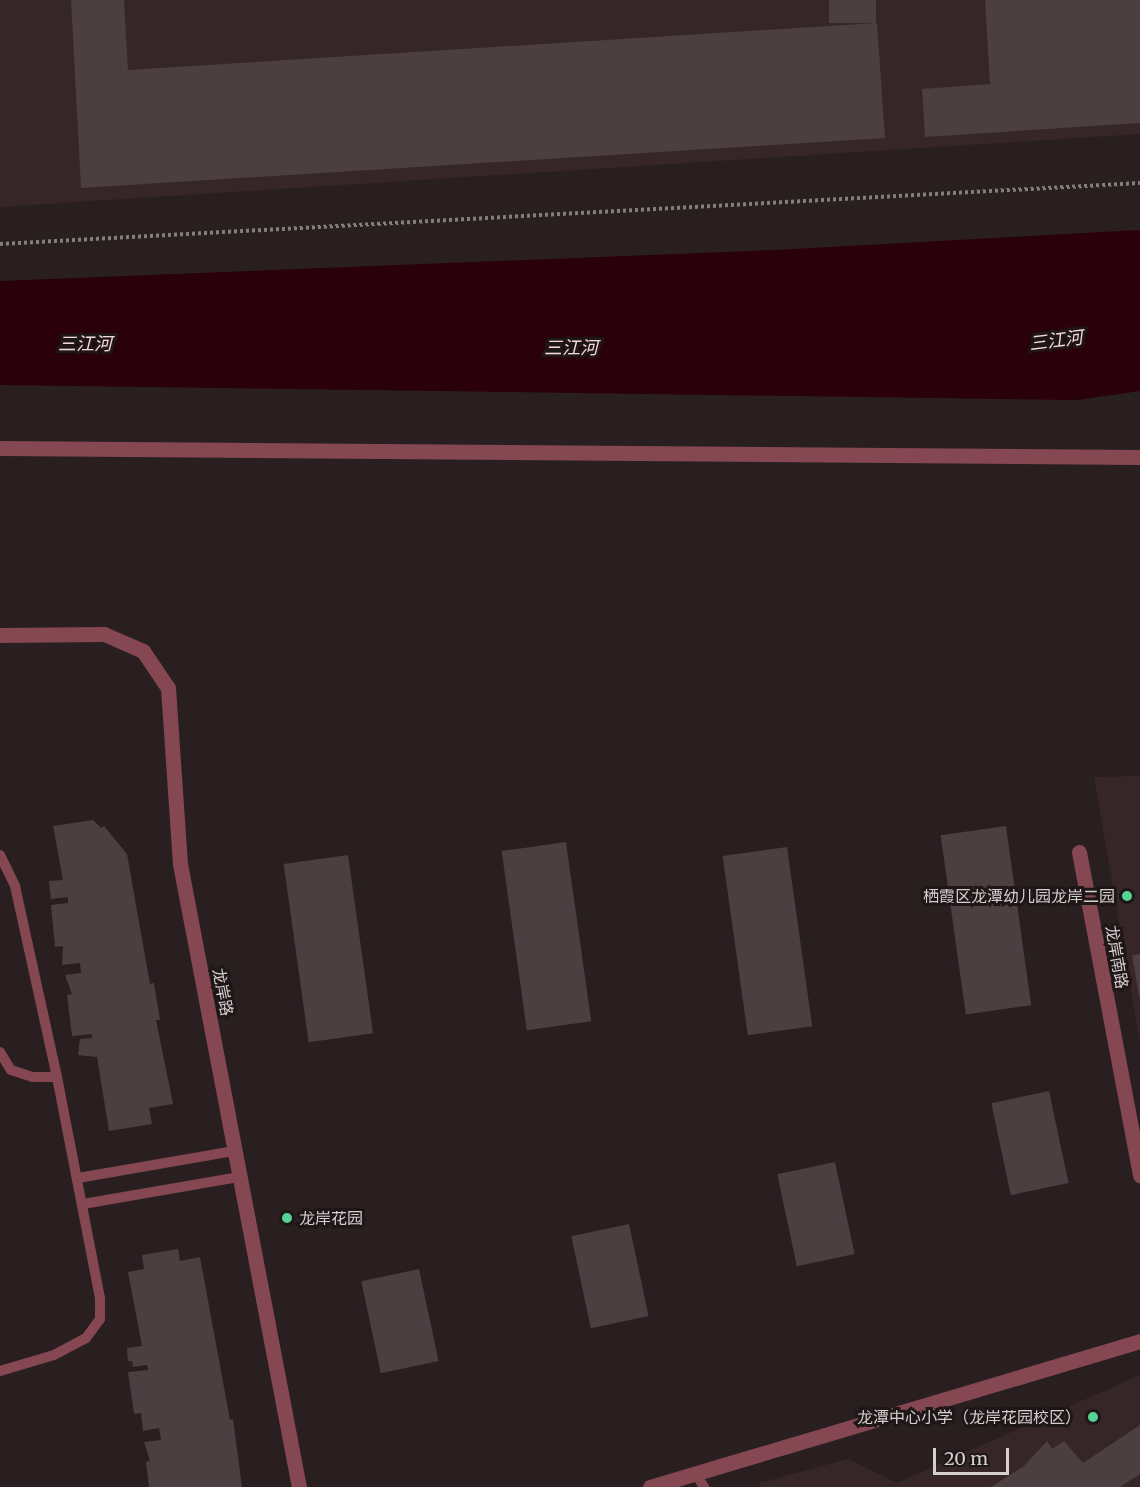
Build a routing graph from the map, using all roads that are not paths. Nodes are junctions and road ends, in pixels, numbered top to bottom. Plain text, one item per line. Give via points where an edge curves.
1 (0, 448) edge
2 (1140, 457) edge
3 (0, 635) edge
4 (1079, 852) dead end
5 (0, 855) edge
6 (0, 1052) edge
7 (57, 1077) junction
8 (235, 1150) junction
9 (1140, 1175) edge
10 (240, 1177) junction
11 (78, 1178) junction
12 (83, 1204) junction
13 (1140, 1341) edge
14 (0, 1371) edge
15 (695, 1473) junction
16 (299, 1487) edge
17 (650, 1487) edge
18 (704, 1487) edge

1 - 2 street
3 - 8 street, 龙岸路 via 104,634 143,651 168,688 180,864
4 - 9 street, 龙岸南路
5 - 7 lane via 15,886
6 - 7 lane via 11,1070 32,1077
7 - 11 lane
8 - 10 street, 龙岸路
8 - 11 lane
10 - 12 lane
10 - 16 street, 龙岸路
11 - 12 lane
12 - 14 lane via 100,1319 86,1338
13 - 15 street
15 - 17 street
15 - 18 lane

